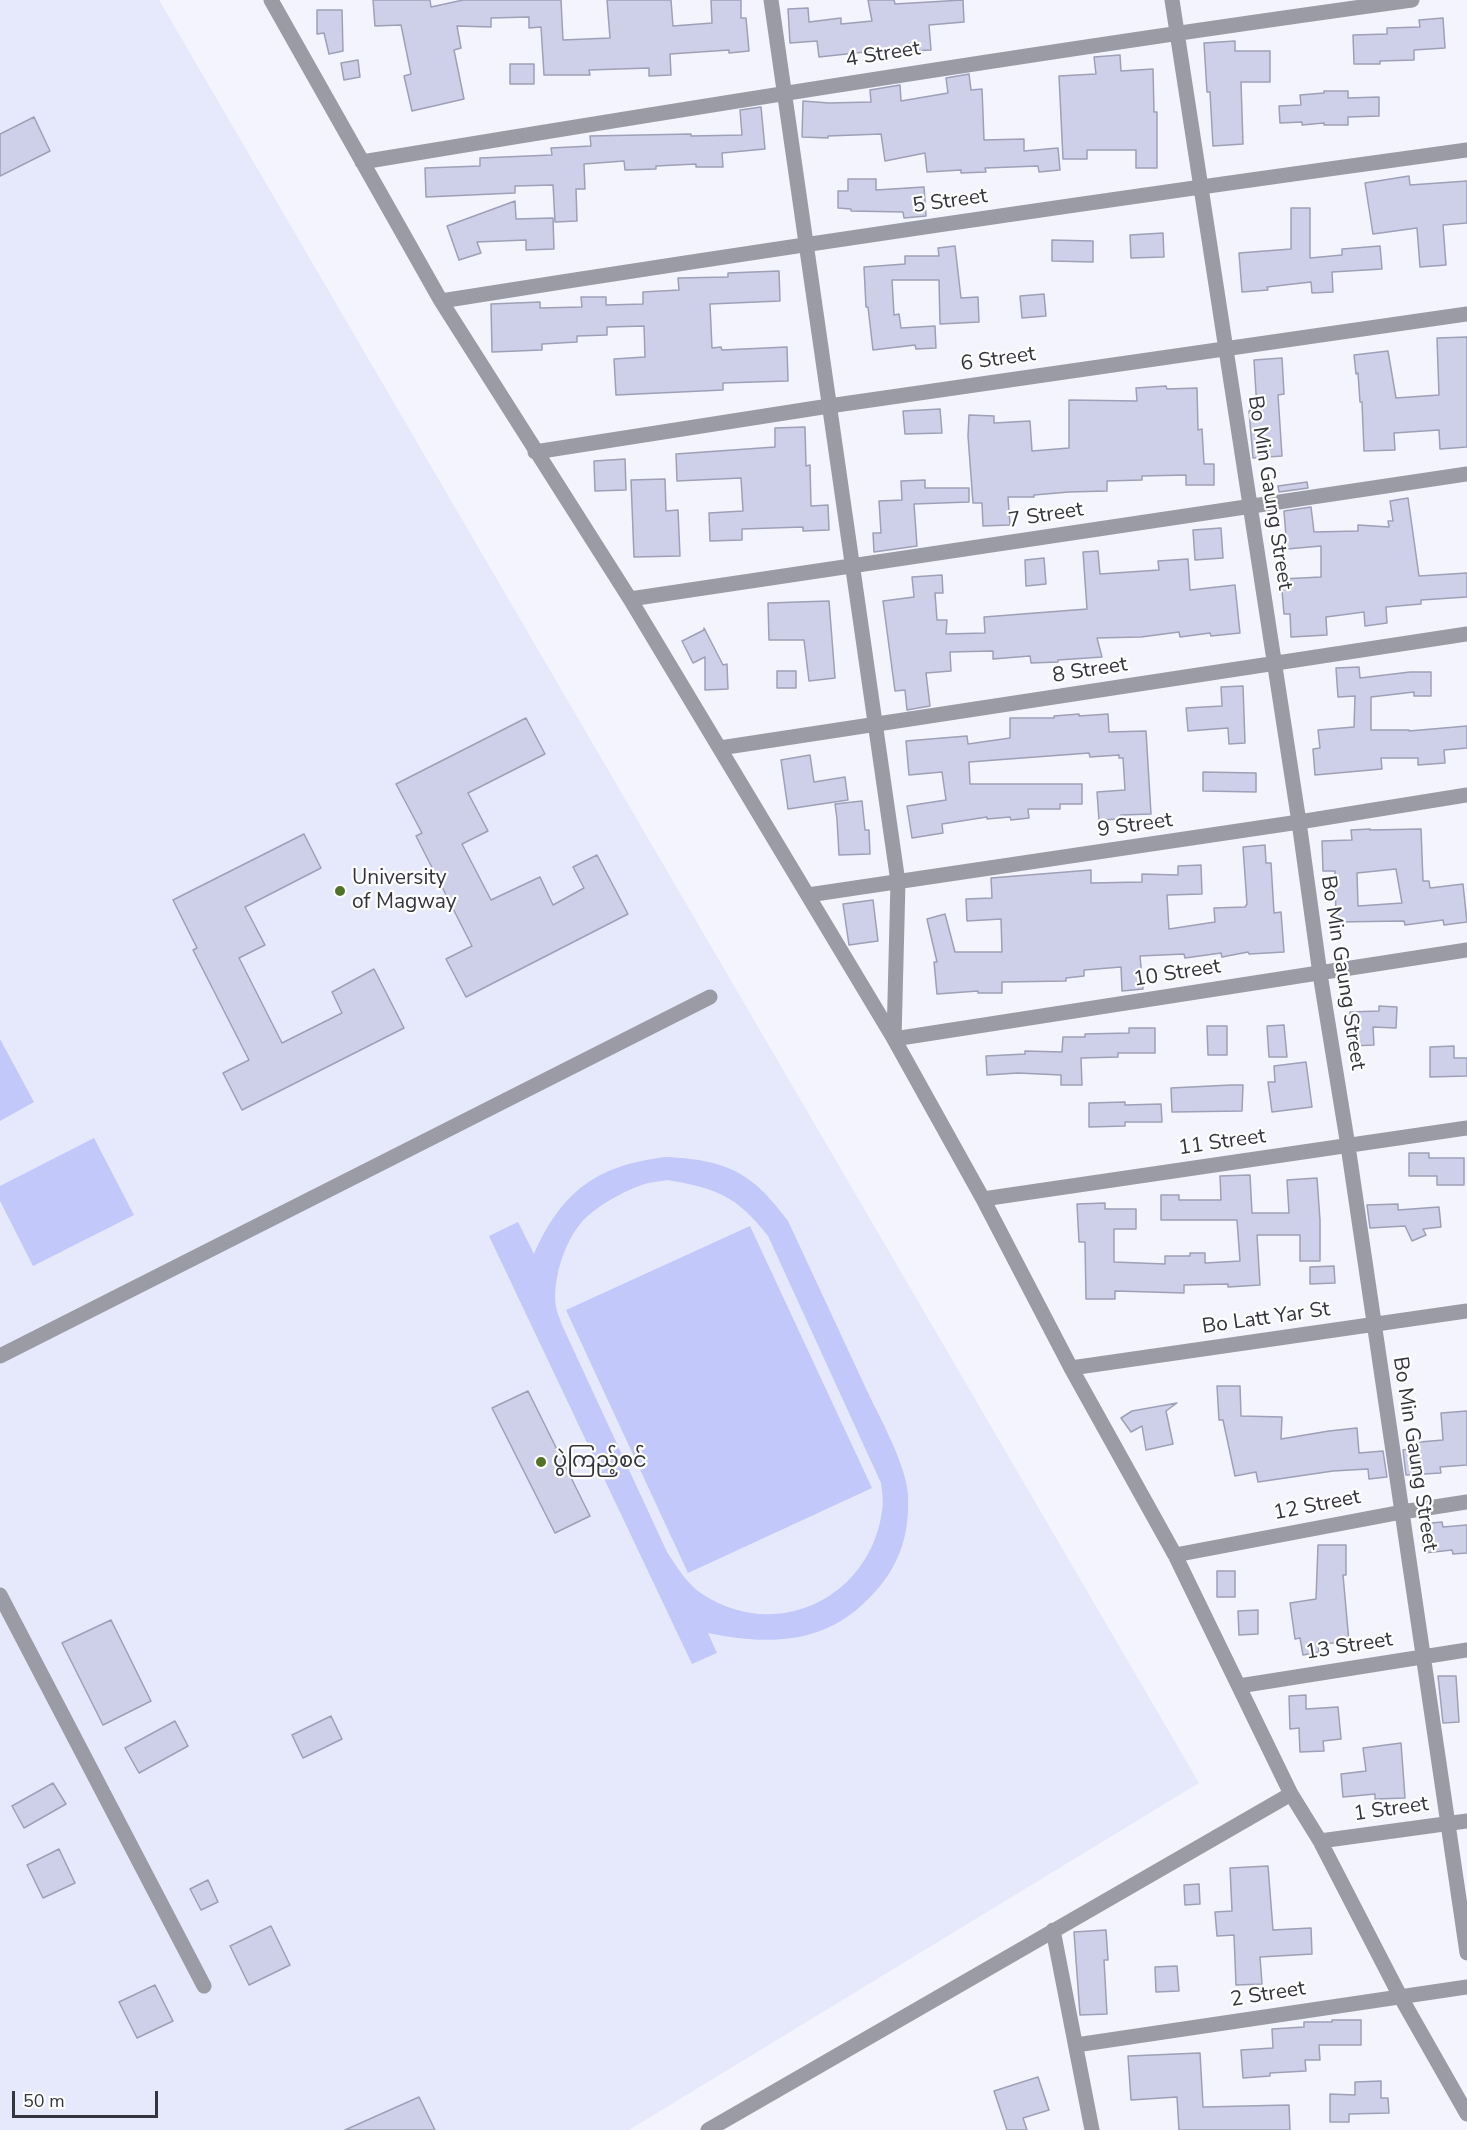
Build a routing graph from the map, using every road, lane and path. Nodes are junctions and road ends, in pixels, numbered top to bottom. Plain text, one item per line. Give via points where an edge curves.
1 (271, 0) edge
2 (771, 0) edge
3 (1172, 0) edge
4 (1412, 0) edge
5 (1177, 32) junction
6 (784, 92) junction
7 (1467, 150) edge
8 (362, 162) junction
9 (1200, 186) junction
10 (806, 244) junction
11 (441, 301) junction
12 (1467, 314) edge
13 (1226, 348) junction
14 (829, 406) junction
15 (535, 452) junction
16 (1467, 474) edge
17 (1250, 507) junction
18 (853, 566) junction
19 (630, 599) junction
20 (1467, 634) edge
21 (1275, 664) junction
22 (875, 725) junction
23 (720, 748) junction
24 (1467, 795) edge
25 (1299, 822) junction
26 (898, 882) junction
27 (808, 895) junction
28 (1467, 950) edge
29 (1320, 974) junction
30 (710, 997) dead end
31 (894, 1039) junction
32 (1467, 1128) edge
33 (1348, 1146) junction
34 (983, 1199) junction
35 (1467, 1311) edge
36 (1373, 1325) junction
37 (0, 1356) edge
38 (1071, 1368) junction
39 (1467, 1502) edge
40 (1401, 1512) junction
41 (1175, 1555) junction
42 (0, 1595) edge
43 (1467, 1650) edge
44 (1423, 1656) junction
45 (1239, 1686) junction
46 (1292, 1794) junction
47 (1467, 1821) edge
48 (1449, 1823) junction
49 (1320, 1841) junction
50 (1053, 1930) junction
51 (1467, 1953) edge
52 (204, 1986) dead end
53 (1467, 1986) edge
54 (1400, 1996) junction
55 (1076, 2045) junction
56 (1467, 2114) edge
57 (708, 2130) edge
58 (1092, 2130) edge

1 - 8 street
2 - 6 street
3 - 5 street, Bo Min Gaung Street
4 - 5 street, 4 Street
5 - 6 street, 4 Street
5 - 9 street, Bo Min Gaung Street
6 - 8 street, 4 Street
6 - 10 street
7 - 9 street, 5 Street
8 - 11 street
9 - 10 street, 5 Street
9 - 13 street, Bo Min Gaung Street
10 - 11 street, 5 Street
10 - 14 street
11 - 15 street
12 - 13 street, 6 Street
13 - 14 street, 6 Street
13 - 17 street, Bo Min Gaung Street
14 - 15 street, 6 Street
14 - 18 street
15 - 19 street
16 - 17 street, 7 Street
17 - 18 street, 7 Street
17 - 21 street, Bo Min Gaung Street
18 - 19 street, 7 Street
18 - 22 street
19 - 23 street
20 - 21 street, 8 Street
21 - 22 street, 8 Street
21 - 25 street, Bo Min Gaung Street
22 - 23 street, 8 Street
22 - 26 street
23 - 27 street
24 - 25 street, 9 Street
25 - 26 street, 9 Street
25 - 29 street, Bo Min Gaung Street
26 - 27 street, 9 Street
26 - 31 street
27 - 31 street
28 - 29 street, 10 Street
29 - 31 street, 10 Street
29 - 33 street, Bo Min Gaung Street
30 - 37 street
31 - 34 street
32 - 33 street, 11 Street
33 - 34 street, 11 Street
33 - 36 street, Bo Min Gaung Street
34 - 38 street
35 - 36 street, Bo Latt Yar St
36 - 38 street, Bo Latt Yar St
36 - 40 street, Bo Min Gaung Street
38 - 41 street
39 - 40 street, 12 Street
40 - 41 street, 12 Street
40 - 44 street, Bo Min Gaung Street
41 - 45 street
42 - 52 street
43 - 44 street, 13 Street
44 - 45 street, 13 Street
44 - 48 street, Bo Min Gaung Street
45 - 46 street
46 - 49 street
46 - 50 street
47 - 48 street, 1 Street
48 - 49 street, 1 Street
48 - 51 street, Bo Min Gaung Street
49 - 54 street
50 - 55 street
50 - 57 street
53 - 54 street, 2 Street
54 - 55 street, 2 Street
54 - 56 street
55 - 58 street

